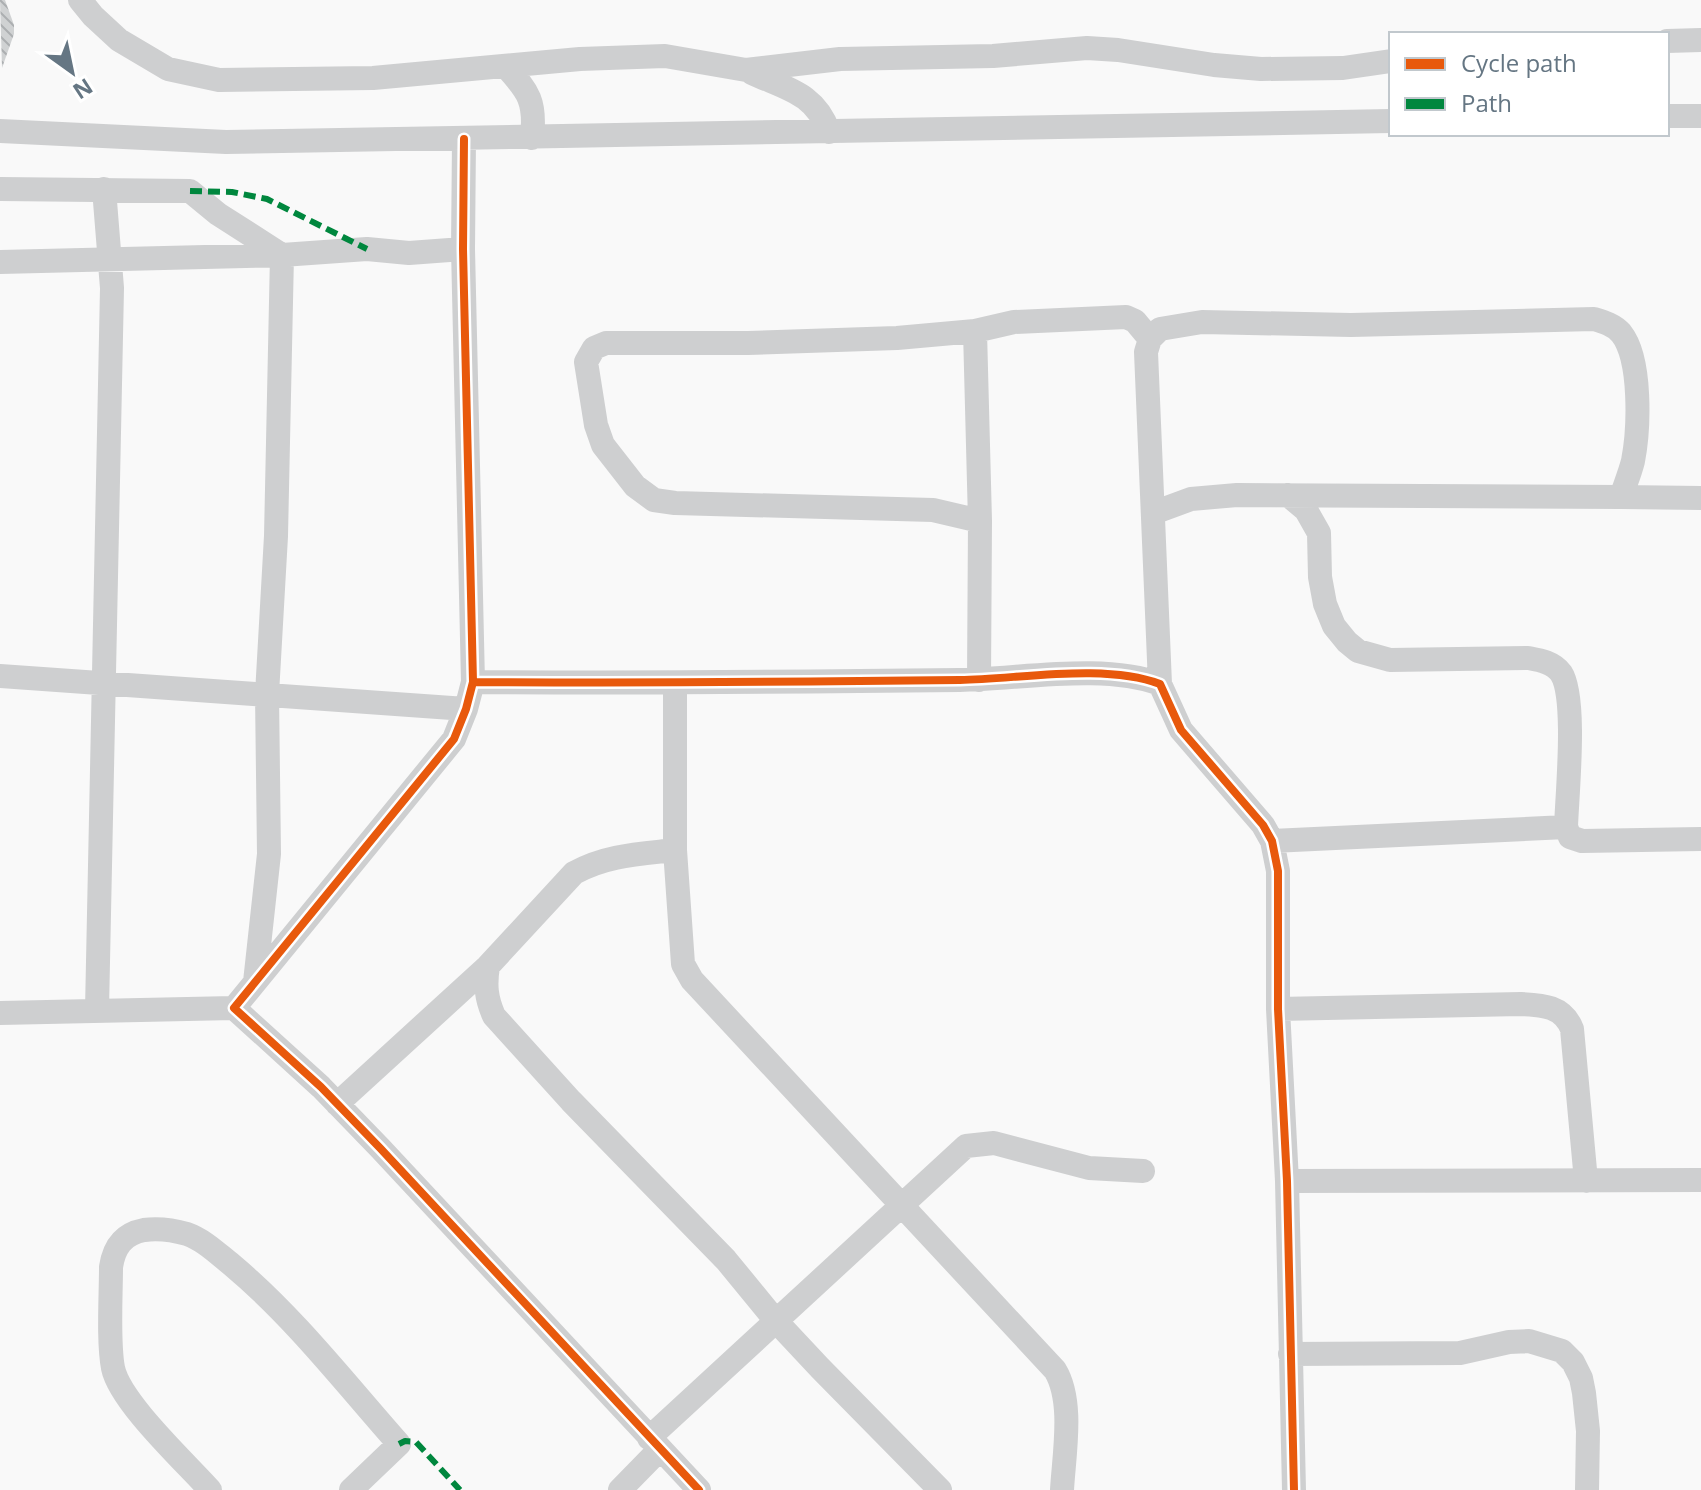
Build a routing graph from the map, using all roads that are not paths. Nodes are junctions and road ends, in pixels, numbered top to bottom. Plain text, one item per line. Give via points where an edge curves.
1 (80, 0) edge
2 (1701, 40) edge
3 (1669, 41) edge
4 (1389, 61) edge
5 (506, 67) junction
6 (746, 70) junction
7 (1669, 116) edge
8 (1701, 116) edge
9 (1389, 121) edge
10 (0, 131) edge
11 (829, 132) junction
12 (532, 138) junction
13 (464, 139) junction
14 (0, 189) edge
15 (104, 189) junction
16 (463, 249) junction
17 (282, 255) junction
18 (110, 261) junction
19 (0, 262) edge
20 (975, 331) junction
21 (1150, 339) junction
22 (1288, 495) junction
23 (1621, 497) junction
24 (1701, 498) edge
25 (1153, 513) junction
26 (980, 521) junction
27 (0, 676) edge
28 (979, 680) junction
29 (473, 682) junction
30 (675, 683) junction
31 (1160, 684) junction
32 (103, 685) junction
33 (267, 694) junction
34 (466, 709) junction
35 (1566, 827) junction
36 (1701, 839) edge
37 (1272, 841) junction
38 (675, 850) junction
39 (488, 966) junction
40 (255, 982) junction
41 (234, 1008) junction
42 (1278, 1009) junction
43 (97, 1010) junction
44 (0, 1013) edge
45 (337, 1104) junction
46 (1143, 1171) dead end
47 (1701, 1180) edge
48 (1287, 1181) junction
49 (1586, 1181) junction
50 (901, 1206) junction
51 (776, 1321) junction
52 (1290, 1354) junction
53 (655, 1444) junction
54 (210, 1490) edge
55 (351, 1490) edge
56 (620, 1490) edge
57 (699, 1490) edge
58 (940, 1490) edge
59 (1062, 1490) edge
60 (1294, 1490) edge
61 (1587, 1490) edge

1 - 5 street via 119,40 168,69 219,80 373,78
2 - 3 street
4 - 6 street via 1261,69 1087,48 840,59
5 - 6 street via 665,56
5 - 12 street via 526,88 533,105
6 - 11 street via 812,102
7 - 8 street
9 - 11 street
10 - 13 street via 226,142
11 - 12 street
12 - 13 street
13 - 16 street
14 - 15 street
15 - 17 street via 190,191
15 - 18 street
16 - 17 street
16 - 29 street
17 - 18 street
17 - 33 street
18 - 19 street
18 - 32 street
20 - 21 street via 1014,322 1126,317
20 - 26 street
20 - 26 street via 748,343 606,343 594,348 586,362 603,445 635,486 654,500 933,510
21 - 23 street via 1160,329 1202,322 1607,323 1629,345 1634,365 1635,449
21 - 25 street via 1146,352
22 - 23 street
22 - 25 street via 1191,499
22 - 35 street via 1306,510 1319,533 1325,604 1334,626 1358,651 1390,660 1528,658 1562,674 1569,729
23 - 24 street
25 - 31 street
26 - 28 street
27 - 32 street
28 - 30 street
28 - 31 street via 1108,674
29 - 30 street
29 - 34 street
30 - 38 street
31 - 37 street via 1181,730 1251,808
32 - 33 street
32 - 43 street
33 - 34 street
33 - 40 street via 269,854
34 - 40 street via 454,739
35 - 36 street via 1570,837 1582,841
35 - 37 street
37 - 42 street via 1280,905
38 - 39 street via 608,858 574,873
38 - 50 street via 680,946 692,980
39 - 45 street
39 - 51 street via 487,1002 494,1016 716,1249
40 - 41 street
41 - 43 street
41 - 45 street
42 - 48 street
42 - 49 street via 1521,1004 1558,1011 1572,1029
43 - 44 street
45 - 53 street
46 - 50 street via 1089,1168 1005,1145 971,1145
47 - 49 street
48 - 49 street
48 - 52 street
50 - 51 street
50 - 59 street via 1064,1385
51 - 53 street
51 - 58 street
52 - 60 street
52 - 61 street via 1460,1353 1529,1341 1562,1351 1573,1362 1584,1393
53 - 56 street
53 - 57 street
54 - 55 street via 132,1406 113,1367 111,1267 122,1240 133,1232 167,1230 206,1244 278,1307 399,1444

